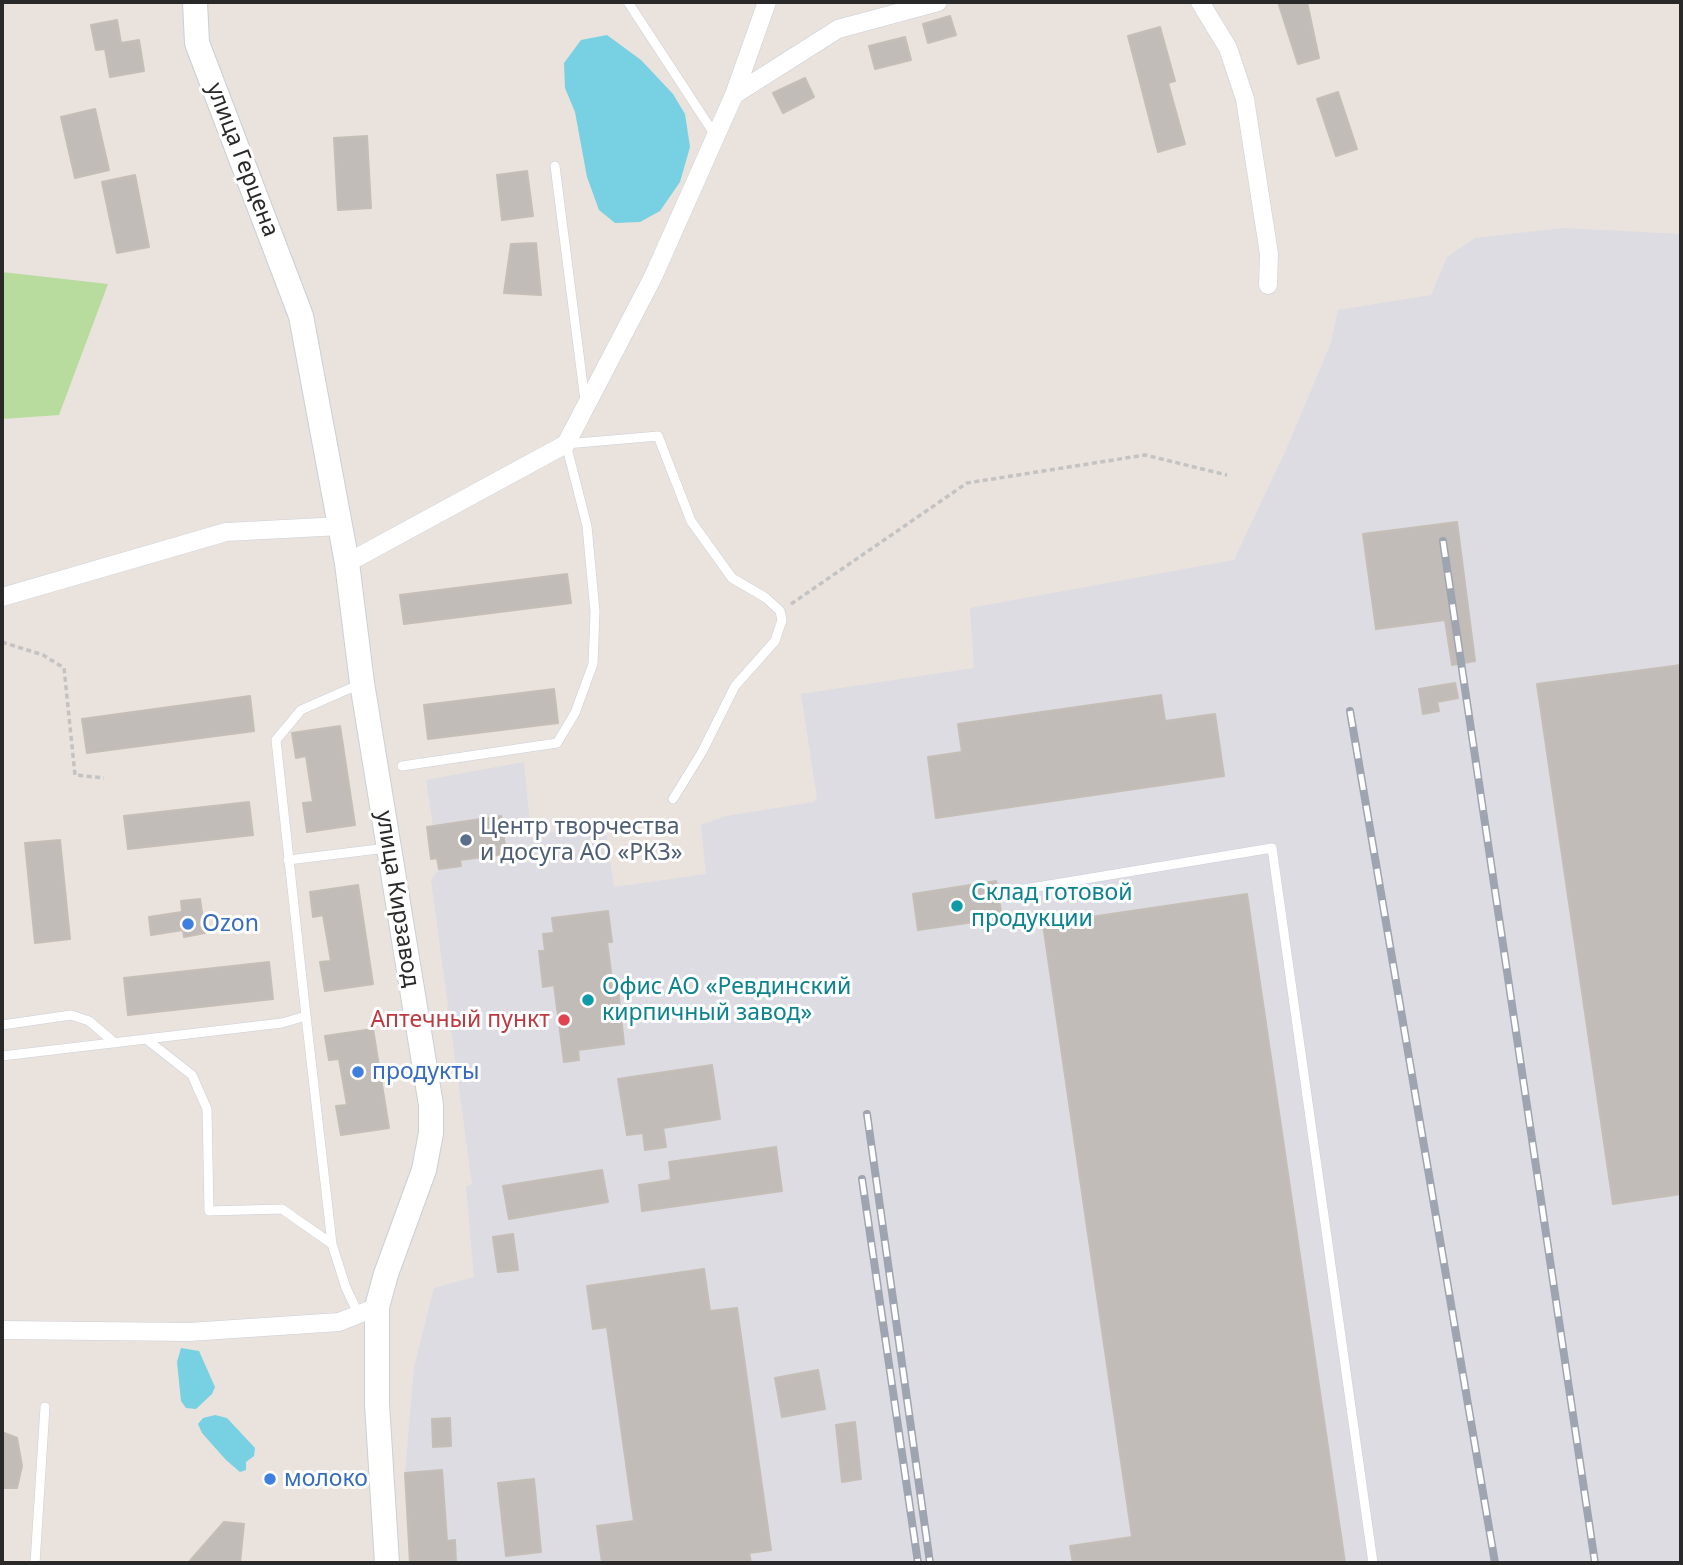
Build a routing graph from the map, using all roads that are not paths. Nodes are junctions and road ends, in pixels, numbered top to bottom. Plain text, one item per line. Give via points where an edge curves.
1 (195, 2) edge
2 (628, 2) edge
3 (766, 2) edge
4 (938, 2) edge
5 (1200, 2) edge
6 (734, 94) junction
7 (716, 135) junction
8 (555, 166) dead end
9 (1268, 285) dead end
10 (301, 316) joint
11 (586, 406) junction
12 (566, 443) junction
13 (341, 526) junction
14 (347, 563) junction
15 (2, 597) edge
16 (362, 683) junction
17 (402, 766) dead end
18 (673, 799) dead end
19 (388, 848) junction
20 (288, 860) junction
21 (1025, 889) dead end
22 (306, 1016) junction
23 (2, 1025) edge
24 (146, 1039) junction
25 (115, 1043) junction
26 (2, 1056) edge
27 (332, 1244) junction
28 (368, 1311) junction
29 (2, 1330) edge
30 (45, 1407) dead end
31 (35, 1563) edge
32 (387, 1563) edge
33 (1373, 1563) edge

1 - 10 street, улица Герцена via 197,43
2 - 7 lane
3 - 6 street
4 - 6 street via 838,29
5 - 9 street via 1228,48 1245,99 1268,241
6 - 7 street
7 - 11 street via 653,277
8 - 11 lane
10 - 13 street, улица Кирзавод
11 - 12 street
12 - 14 street
12 - 17 lane via 587,526 595,612 593,664 575,713 557,743
12 - 18 lane via 658,436 691,521 732,578 780,611 775,641 735,686
13 - 14 street, улица Кирзавод
13 - 15 street via 226,532
14 - 16 street, улица Кирзавод
16 - 19 street, улица Кирзавод
16 - 20 lane via 302,710 276,740
19 - 20 lane
19 - 28 street, улица Кирзавод via 432,1119 424,1170
20 - 22 lane
21 - 33 lane via 1272,848
22 - 24 lane via 282,1023
22 - 27 lane
23 - 25 lane via 71,1015 89,1021
24 - 25 lane
24 - 27 lane via 192,1075 206,1109 209,1212 282,1209
25 - 26 lane
27 - 28 lane via 346,1288
28 - 29 street via 339,1322 189,1332
28 - 32 street, улица Кирзавод
30 - 31 lane

